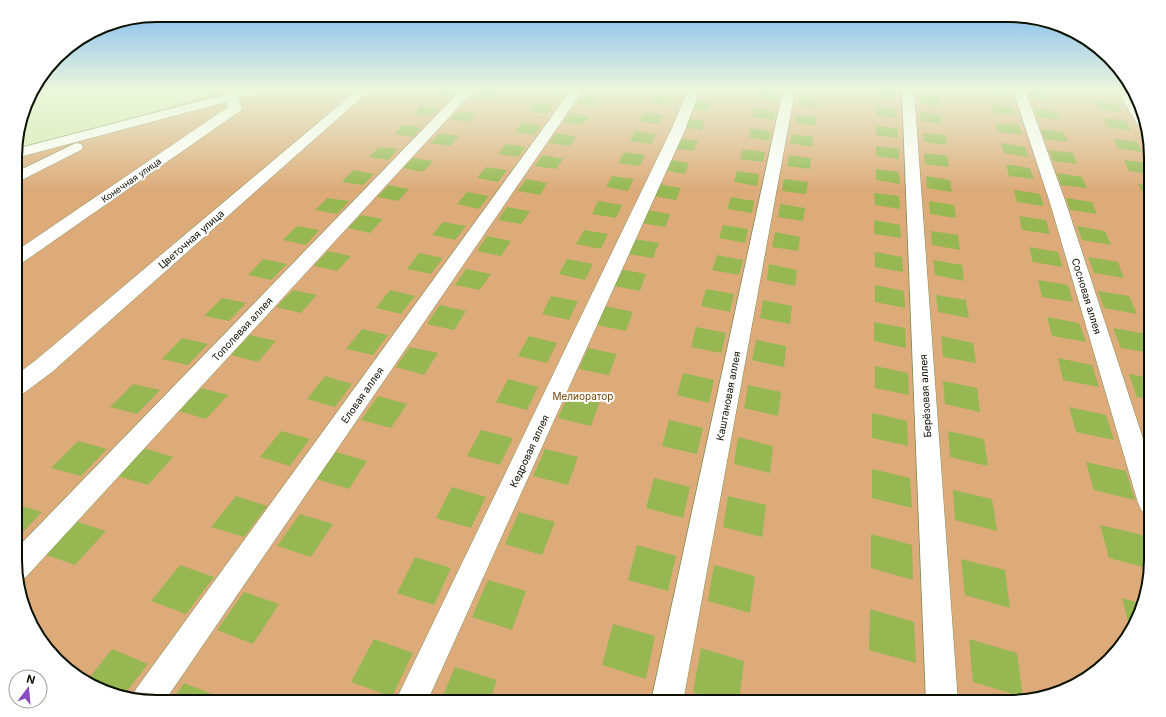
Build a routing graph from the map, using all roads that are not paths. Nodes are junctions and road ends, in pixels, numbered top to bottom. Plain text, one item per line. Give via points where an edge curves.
1 (131, 123) edge
2 (213, 123) edge
3 (325, 123) edge
4 (436, 123) edge
5 (554, 123) edge
6 (681, 123) edge
7 (782, 123) edge
8 (910, 123) edge
9 (1031, 123) edge
10 (114, 128) junction
11 (22, 152) edge
12 (22, 175) edge
13 (22, 255) edge
14 (22, 382) edge
15 (1144, 480) edge
16 (22, 562) edge
17 (151, 695) edge
18 (414, 695) edge
19 (668, 695) edge
20 (942, 695) edge

1 - 10 street
2 - 13 street, Конечная улица
3 - 14 street, Цветочная улица
4 - 16 street, Тополевая аллея
5 - 17 street, Еловая аллея
6 - 18 street, Кедровая аллея
7 - 19 street, Каштановая аллея
8 - 20 street, Берёзовая аллея
9 - 15 street, Сосновая аллея via 1058,202
10 - 11 street
10 - 12 street

